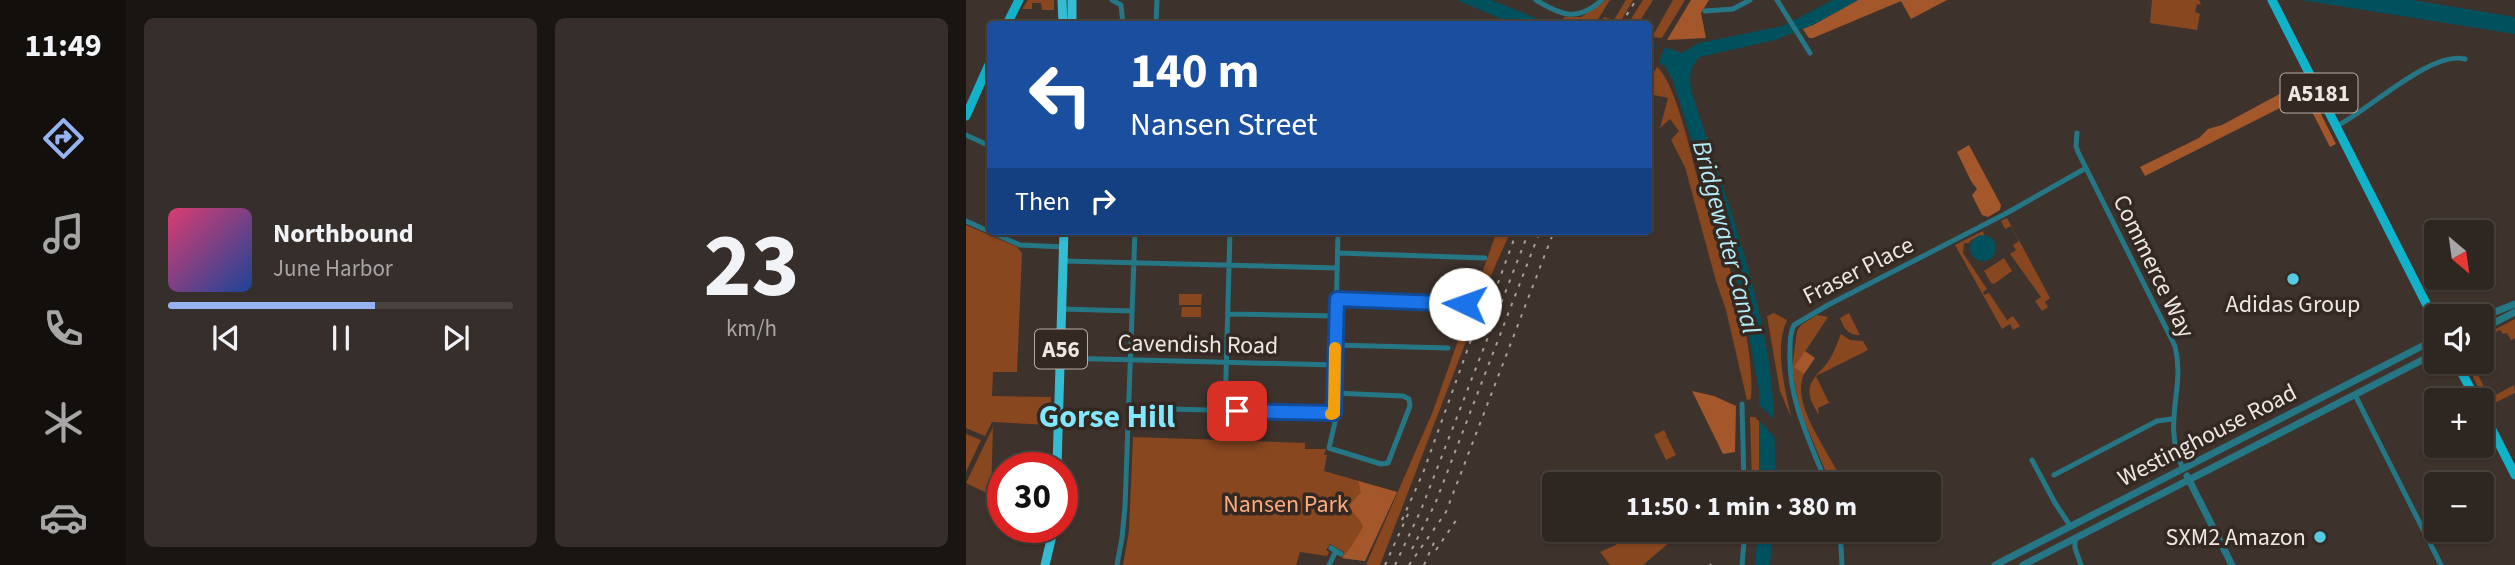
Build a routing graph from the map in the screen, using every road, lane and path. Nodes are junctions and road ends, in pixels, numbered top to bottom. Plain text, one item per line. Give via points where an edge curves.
1 (1019, 0) edge
2 (1062, 0) edge
3 (1072, 0) edge
4 (1112, 0) edge
5 (1157, 0) edge
6 (1536, 0) edge
7 (1602, 0) edge
8 (1750, 0) edge
9 (1777, 0) edge
10 (2273, 2) edge
11 (1709, 8) dead end
12 (1008, 21) edge
13 (1063, 21) edge
14 (1072, 21) edge
15 (1123, 21) edge
16 (1156, 21) edge
17 (1811, 53) dead end
18 (2465, 58) dead end
19 (987, 69) edge
20 (966, 116) edge
21 (2336, 127) junction
22 (2077, 133) dead end
23 (966, 135) edge
24 (987, 145) edge
25 (2086, 168) junction
26 (966, 221) edge
27 (987, 230) edge
28 (998, 235) edge
29 (1064, 235) edge
30 (1135, 235) edge
31 (1230, 235) edge
32 (1338, 235) edge
33 (1064, 247) junction
34 (1338, 253) junction
35 (1485, 258) dead end
36 (1063, 261) junction
37 (1134, 263) junction
38 (1229, 265) junction
39 (1337, 268) junction
40 (1337, 299) junction
41 (1465, 304) dead end
42 (2426, 304) edge
43 (2515, 304) edge
44 (1062, 309) junction
45 (1132, 311) junction
46 (2494, 312) edge
47 (2515, 312) edge
48 (1228, 314) junction
49 (1336, 316) junction
50 (2494, 323) edge
51 (1335, 345) junction
52 (2424, 345) edge
53 (1448, 348) dead end
54 (1061, 358) junction
55 (2424, 359) edge
56 (1130, 361) junction
57 (1226, 362) junction
58 (1335, 365) junction
59 (1334, 393) junction
60 (2355, 396) junction
61 (1742, 404) dead end
62 (1128, 408) junction
63 (1225, 411) junction
64 (1334, 413) junction
65 (2172, 419) junction
66 (2277, 421) junction
67 (2282, 431) junction
68 (2494, 434) edge
69 (2246, 436) junction
70 (2252, 447) junction
71 (1058, 452) edge
72 (2032, 460) dead end
73 (2183, 469) junction
74 (1744, 472) edge
75 (1822, 472) edge
76 (2054, 475) dead end
77 (2515, 475) edge
78 (2188, 479) junction
79 (2071, 527) junction
80 (2076, 538) junction
81 (1744, 542) edge
82 (1841, 542) edge
83 (1050, 543) edge
84 (1336, 551) dead end
85 (1045, 565) edge
86 (1117, 565) edge
87 (1329, 565) edge
88 (1742, 565) edge
89 (1842, 565) edge
90 (1995, 565) edge
91 (2023, 565) edge
92 (2081, 565) edge
93 (2232, 565) edge
94 (2441, 565) edge

1 - 12 main road
2 - 13 highway
3 - 14 highway
4 - 15 street via 1121,5
5 - 16 street
6 - 7 street via 1572,15 1588,11
8 - 11 street via 1732,9
9 - 17 street
10 - 21 main road, A5181
18 - 21 street via 2430,65
19 - 20 main road
21 - 42 main road, A5181
22 - 25 street, Commerce Way via 2076,146
23 - 24 street
25 - 65 street, Commerce Way via 2175,346 2178,365
25 - 75 street, Fraser Place via 1794,325 1791,389
26 - 27 street
28 - 33 street via 1020,245
29 - 33 highway, A56
30 - 37 street
31 - 38 street
32 - 34 street
33 - 36 highway, A56
34 - 35 street
34 - 39 street
36 - 37 street
36 - 44 highway, A56
37 - 38 street
37 - 45 street
38 - 39 street
38 - 48 street
39 - 40 street
40 - 41 street
40 - 49 street
43 - 46 street
44 - 45 street
44 - 54 highway, A56
45 - 56 street
47 - 50 street
48 - 49 street
48 - 57 street
49 - 51 street
51 - 53 street
51 - 58 street
52 - 66 street, Westinghouse Road
54 - 56 street, Cavendish Road
54 - 71 highway, A56
55 - 60 street, Westinghouse Road
56 - 57 street, Cavendish Road
56 - 62 street
57 - 58 street, Cavendish Road
57 - 63 street
58 - 59 street
59 - 64 street
59 - 64 street via 1403,396 1410,404 1385,464 1332,450
60 - 67 street, Westinghouse Road
60 - 94 street
61 - 74 street
62 - 63 street
62 - 86 street via 1125,506
63 - 64 street
65 - 73 street, Commerce Way
65 - 76 street via 2157,421
66 - 67 street
66 - 69 street, Westinghouse Road
67 - 70 street, Westinghouse Road
68 - 77 main road
69 - 70 street
69 - 73 street, Westinghouse Road
70 - 78 street, Westinghouse Road
72 - 79 street
73 - 78 street
73 - 79 street, Westinghouse Road
78 - 80 street, Westinghouse Road
78 - 93 street
79 - 80 street
79 - 90 street, Westinghouse Road
80 - 91 street, Westinghouse Road
80 - 92 street
81 - 88 street
82 - 89 street
83 - 85 highway
84 - 87 street

